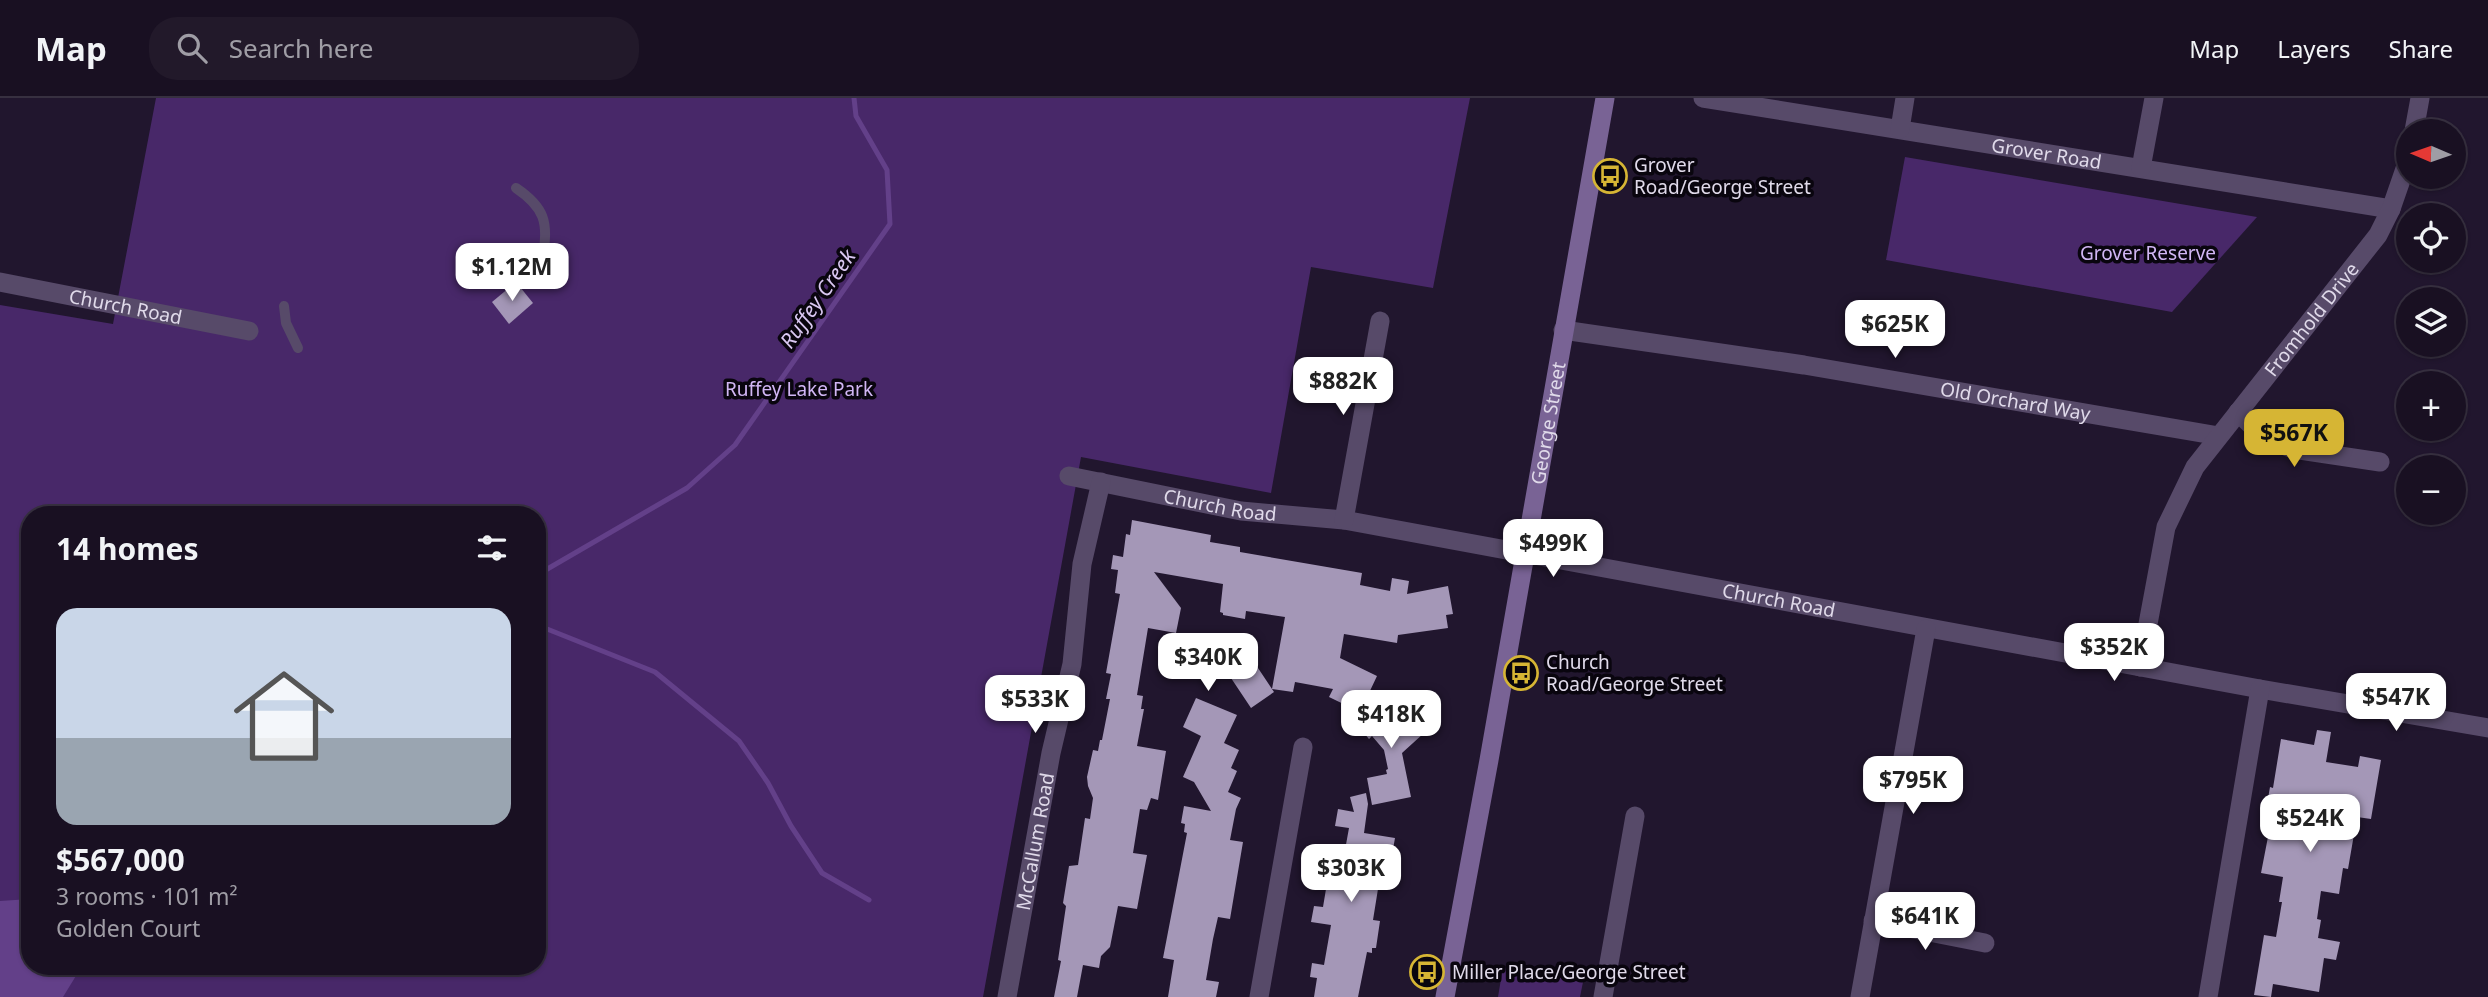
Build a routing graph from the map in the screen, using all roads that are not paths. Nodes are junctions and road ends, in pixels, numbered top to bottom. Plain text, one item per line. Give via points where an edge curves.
1 (1605, 98) edge
2 (1703, 98) edge
3 (1905, 98) edge
4 (2154, 98) edge
5 (2420, 98) edge
6 (2416, 119) edge
7 (1900, 129) junction
8 (2141, 168) junction
9 (516, 188) dead end
10 (2398, 189) edge
11 (2391, 209) junction
12 (543, 256) dead end
13 (0, 282) edge
14 (284, 306) dead end
15 (1381, 321) dead end
16 (1563, 330) junction
17 (249, 331) dead end
18 (298, 348) dead end
19 (2238, 412) junction
20 (2220, 436) junction
21 (2380, 462) dead end
22 (1069, 476) dead end
23 (1101, 482) junction
24 (1344, 520) junction
25 (1524, 553) junction
26 (1926, 629) junction
27 (2140, 667) junction
28 (2260, 689) junction
29 (2488, 728) edge
30 (1303, 747) dead end
31 (1635, 816) dead end
32 (1873, 921) junction
33 (1984, 943) dead end
34 (1007, 997) edge
35 (1259, 997) edge
36 (1444, 997) edge
37 (1602, 997) edge
38 (1860, 997) edge
39 (2207, 997) edge

1 - 16 main road, George Street
2 - 7 street, Grover Road
3 - 7 street
4 - 8 street
5 - 6 street
7 - 8 street, Grover Road
8 - 11 street, Grover Road
9 - 12 lane via 545,218
10 - 11 street, Fromhold Drive
11 - 19 street, Fromhold Drive via 2378,235
13 - 17 street, Church Road
14 - 18 lane
15 - 24 street
16 - 20 street, Old Orchard Way via 1804,365
16 - 25 main road, George Street
19 - 20 street, Fromhold Drive
19 - 21 street via 2263,437 2293,449
20 - 27 street, Fromhold Drive via 2195,467 2166,527
22 - 23 street, Church Road
23 - 24 street, Church Road via 1241,511
23 - 34 street, McCallum Road via 1082,564 1072,664 1051,753
24 - 25 street, Church Road
25 - 26 street, Church Road
25 - 36 main road, George Street
26 - 27 street, Church Road
26 - 32 street
27 - 28 street, Church Road
28 - 29 street, Church Road
28 - 39 street
30 - 35 street
31 - 37 street
32 - 33 street
32 - 38 street

